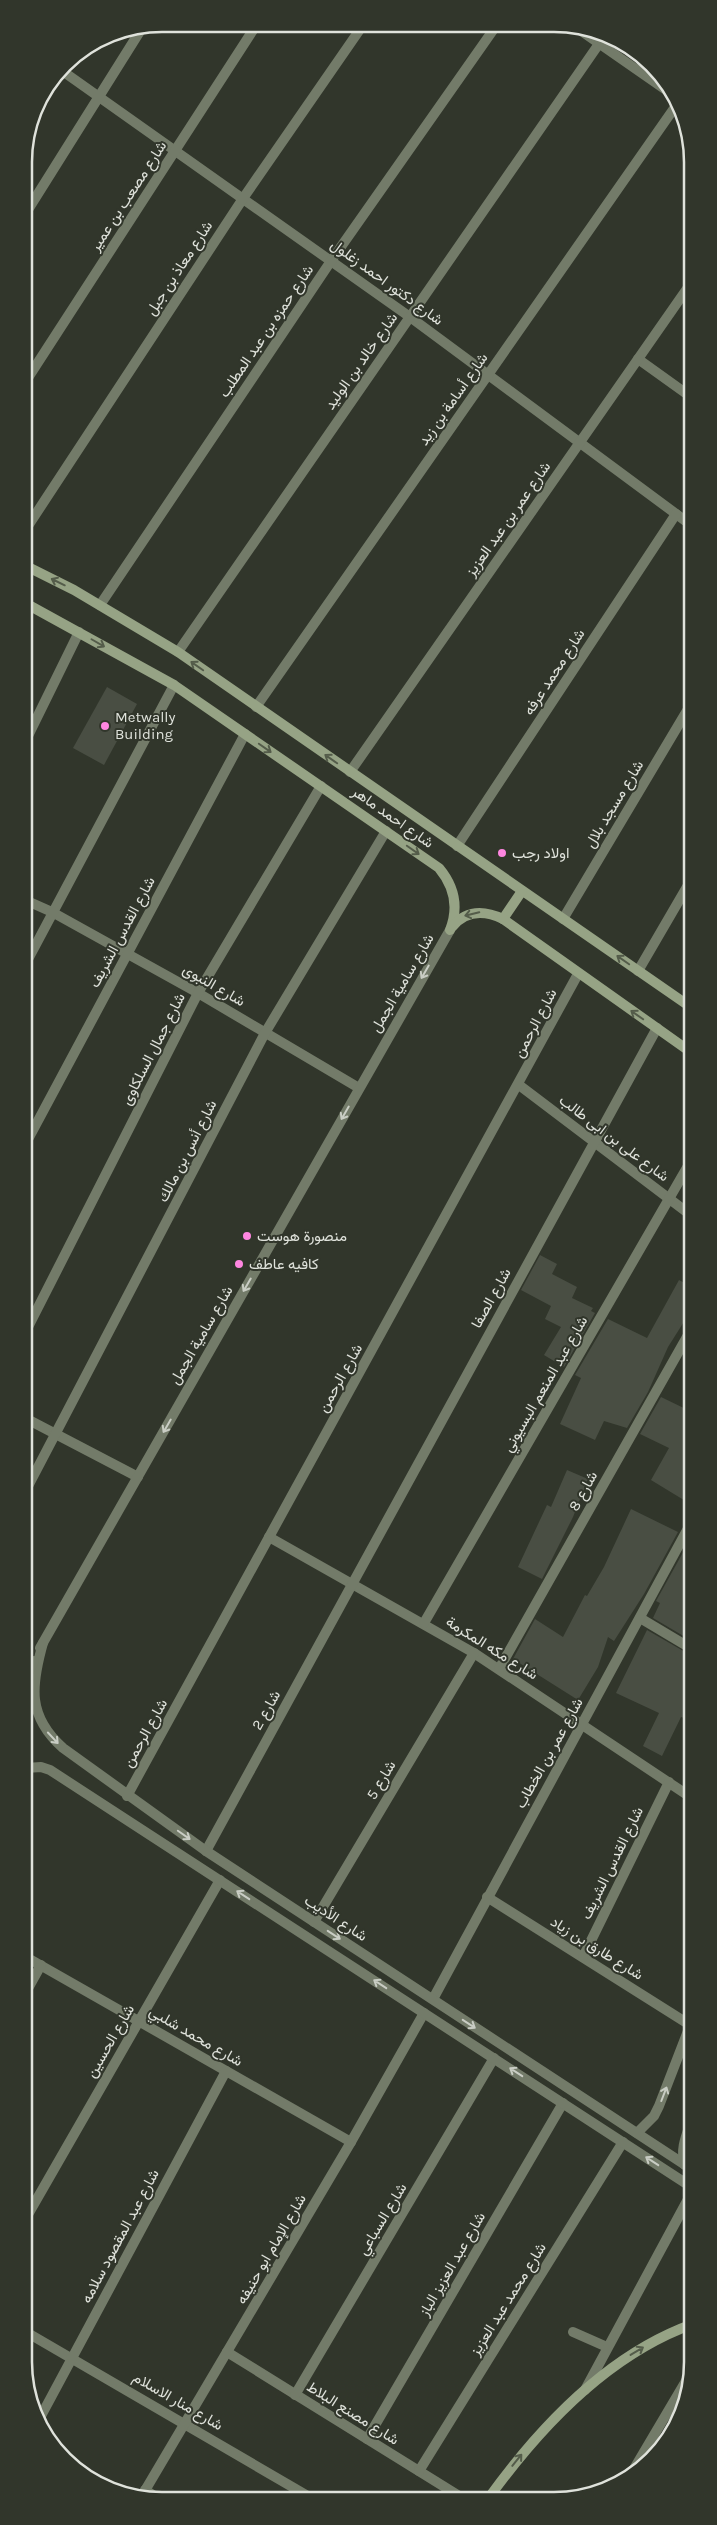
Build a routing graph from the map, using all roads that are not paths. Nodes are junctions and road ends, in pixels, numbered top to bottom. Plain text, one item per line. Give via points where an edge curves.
1 (252, 32) edge
2 (358, 32) edge
3 (492, 32) edge
4 (138, 35) edge
5 (601, 41) edge
6 (68, 74) edge
7 (658, 84) edge
8 (99, 95) junction
9 (674, 111) edge
10 (174, 150) junction
11 (244, 197) junction
12 (33, 202) edge
13 (331, 261) junction
14 (684, 293) edge
15 (410, 317) junction
16 (638, 358) junction
17 (33, 370) edge
18 (488, 375) junction
19 (684, 392) edge
20 (580, 443) junction
21 (676, 514) junction
22 (33, 519) edge
23 (684, 520) edge
24 (33, 570) edge
25 (100, 605) junction
26 (33, 607) edge
27 (78, 632) junction
28 (178, 652) junction
29 (174, 685) junction
30 (256, 707) junction
31 (684, 716) edge
32 (33, 726) edge
33 (245, 734) junction
34 (350, 772) junction
35 (321, 786) junction
36 (386, 831) junction
37 (457, 846) junction
38 (522, 891) junction
39 (684, 892) edge
40 (33, 903) edge
41 (52, 912) junction
42 (503, 919) junction
43 (563, 919) junction
44 (450, 930) junction
45 (33, 950) edge
46 (127, 954) junction
47 (638, 971) junction
48 (578, 974) junction
49 (198, 993) junction
50 (684, 1003) edge
51 (657, 1028) junction
52 (266, 1033) junction
53 (684, 1047) edge
54 (519, 1084) junction
55 (359, 1088) junction
56 (33, 1131) edge
57 (594, 1142) junction
58 (684, 1173) edge
59 (669, 1199) junction
60 (684, 1210) edge
61 (32, 1318) edge
62 (684, 1342) edge
63 (32, 1422) edge
64 (57, 1435) junction
65 (138, 1477) junction
66 (32, 1479) edge
67 (684, 1536) edge
68 (269, 1537) junction
69 (352, 1583) junction
70 (640, 1618) junction
71 (424, 1623) junction
72 (43, 1643) junction
73 (684, 1644) edge
74 (474, 1653) junction
75 (32, 1664) edge
76 (499, 1669) junction
77 (583, 1723) junction
78 (32, 1768) edge
79 (669, 1782) junction
80 (684, 1792) edge
81 (127, 1796) junction
82 (206, 1851) junction
83 (220, 1880) junction
84 (487, 1897) junction
85 (314, 1922) junction
86 (583, 1957) junction
87 (32, 1960) edge
88 (41, 1965) junction
89 (32, 1981) edge
90 (433, 1999) junction
91 (424, 2013) junction
92 (684, 2016) edge
93 (139, 2021) junction
94 (684, 2042) edge
95 (494, 2058) junction
96 (226, 2071) junction
97 (563, 2103) junction
98 (637, 2133) junction
99 (351, 2142) junction
100 (623, 2142) junction
101 (684, 2145) edge
102 (684, 2160) edge
103 (684, 2164) edge
104 (684, 2183) edge
105 (684, 2206) edge
106 (32, 2207) edge
107 (684, 2328) edge
108 (573, 2332) dead end
109 (32, 2335) edge
110 (607, 2348) junction
111 (228, 2352) junction
112 (72, 2358) junction
113 (682, 2388) edge
114 (584, 2393) junction
115 (295, 2395) junction
116 (43, 2413) edge
117 (186, 2423) junction
118 (368, 2439) junction
119 (639, 2461) edge
120 (420, 2471) junction
121 (145, 2491) edge
122 (301, 2492) edge
123 (453, 2492) edge
124 (494, 2492) edge

1 - 10 street, شارع مصعب بن عمير
2 - 11 street, شارع معاذ بن جبل
3 - 13 street, شارع حمزه بن عبد المطلب
4 - 8 street
5 - 7 street
5 - 15 street, شارع خالد بن الوليد
6 - 8 street, شارع دكتور احمد زغلول
8 - 10 street, شارع دكتور احمد زغلول
8 - 12 street
9 - 18 street, شارع أسامة بن زيد
10 - 11 street, شارع دكتور احمد زغلول
10 - 17 street, شارع مصعب بن عمير
11 - 13 street, شارع دكتور احمد زغلول
11 - 22 street, شارع معاذ بن جبل
13 - 15 street, شارع دكتور احمد زغلول
13 - 25 street, شارع حمزه بن عبد المطلب
14 - 16 street, شارع عمر بن عبد العزيز
15 - 18 street, شارع دكتور احمد زغلول
15 - 28 street, شارع خالد بن الوليد
16 - 19 street
16 - 20 street, شارع عمر بن عبد العزيز
18 - 20 street, شارع دكتور احمد زغلول
18 - 30 street, شارع أسامة بن زيد
20 - 21 street, شارع دكتور احمد زغلول
20 - 34 street, شارع عمر بن عبد العزيز
21 - 23 street, شارع دكتور احمد زغلول
21 - 37 street, شارع محمد عرفه
25 -> 24 main road, شارع احمد ماهر
25 - 28 main road, شارع احمد ماهر
26 - 27 main road, شارع احمد ماهر
27 -> 29 main road, شارع احمد ماهر
27 - 32 street
30 -> 28 main road, شارع احمد ماهر
29 - 33 main road, شارع احمد ماهر
29 - 41 street
34 -> 30 main road, شارع احمد ماهر
31 - 43 street, شارع مسجد بلال
33 -> 35 main road, شارع احمد ماهر
33 - 46 street, شارع القدس الشريف
34 - 37 main road, شارع احمد ماهر
35 - 36 main road, شارع احمد ماهر
35 - 49 street, شارع جمال السلكاوى
36 -> 44 main road, شارع احمد ماهر via 445,876 455,903
36 - 52 street, شارع أنس بن مالك
37 - 38 main road, شارع احمد ماهر
38 - 42 main road
38 - 43 main road, شارع احمد ماهر
39 - 47 street
40 - 41 street, شارع النبوى
41 - 45 street
41 - 46 street, شارع النبوى
42 -> 44 main road via 483,912 474,913 464,916
42 - 48 main road
47 -> 43 main road, شارع احمد ماهر
44 -> 55 street, شارع سامية الجمل
46 - 49 street, شارع النبوى
46 - 56 street, شارع القدس الشريف
47 - 50 main road, شارع احمد ماهر
51 -> 48 main road
48 - 54 street, شارع الرحمن
49 - 52 street, شارع النبوى
49 - 61 street, شارع جمال السلكاوى
51 - 53 main road
51 - 57 street, شارع الصفا
52 - 55 street, شارع النبوى
52 - 64 street, شارع أنس بن مالك
54 - 57 street, شارع على بن ابى طالب
54 - 68 street, شارع الرحمن
55 -> 65 street, شارع سامية الجمل
57 - 59 street, شارع على بن ابى طالب
57 - 69 street, شارع الصفا
58 - 59 street, شارع عبد المنعم البسيوني
59 - 60 street, شارع على بن ابى طالب
59 - 71 street, شارع عبد المنعم البسيوني
62 - 76 street, شارع 8
63 - 64 street
64 - 65 street
64 - 66 street, شارع أنس بن مالك
65 - 72 street, شارع سامية الجمل
67 - 70 street, شارع عمر بن الخطاب
68 - 69 street, شارع مكه المكرمة
68 - 81 street, شارع الرحمن
69 - 71 street, شارع مكه المكرمة
69 - 82 street, شارع 2
70 - 73 street
70 - 77 street, شارع عمر بن الخطاب
71 - 74 street, شارع مكه المكرمة
72 - 75 street, شارع سامية الجمل
72 -> 81 street, شارع الأديب via 35,1670 34,1694 45,1728 63,1748
74 - 76 street, شارع مكه المكرمة
74 - 85 street, شارع 5
76 - 77 street, شارع مكه المكرمة
77 - 79 street, شارع مكه المكرمة
77 - 84 street, شارع عمر بن الخطاب
78 - 83 street, شارع الأديب via 50,1770
79 - 80 street, شارع مكه المكرمة
79 - 86 street, شارع القدس الشريف
81 -> 82 street, شارع الأديب
82 - 85 street, شارع الأديب
91 -> 83 street, شارع الأديب
83 - 93 street, شارع الحسين
84 - 86 street, شارع طارق بن زياد
84 - 90 street, شارع عمر بن الخطاب
85 -> 90 street, شارع الأديب
86 - 92 street, شارع طارق بن زياد
87 - 88 street, شارع محمد شلبي
88 - 89 street
88 - 93 street, شارع محمد شلبي
90 -> 98 street, شارع الأديب
91 - 95 street, شارع الأديب
91 - 99 street, شارع الإمام ابو حنيفه
93 - 96 street, شارع محمد شلبي
93 - 106 street, شارع الحسين
98 -> 94 street via 660,2106
97 -> 95 street, شارع الأديب
95 - 115 street, شارع السباعي
96 - 99 street, شارع محمد شلبي
96 - 112 street, شارع عبد المقصود سلامه
97 - 100 street, شارع الأديب
97 - 118 street, شارع عبد العزيز الباز
98 - 103 street, شارع الأديب
99 - 111 street, شارع الإمام ابو حنيفه
104 -> 100 street, شارع الأديب
100 - 120 street, شارع محمد عبد العزيز
101 - 102 street
105 - 110 street
114 -> 107 main road via 641,2348
108 - 110 street
109 - 112 street, شارع منار الاسلام
110 - 114 street
111 - 115 street, شارع مصنع البلاط
111 - 117 street, شارع الإمام ابو حنيفه
112 - 116 street, شارع عبد المقصود سلامه
112 - 117 street, شارع منار الاسلام
113 - 119 street
124 -> 114 main road via 548,2424
115 - 118 street, شارع مصنع البلاط
117 - 121 street, شارع الإمام ابو حنيفه
117 - 122 street, شارع منار الاسلام
118 - 120 street, شارع مصنع البلاط
120 - 123 street, شارع مصنع البلاط

